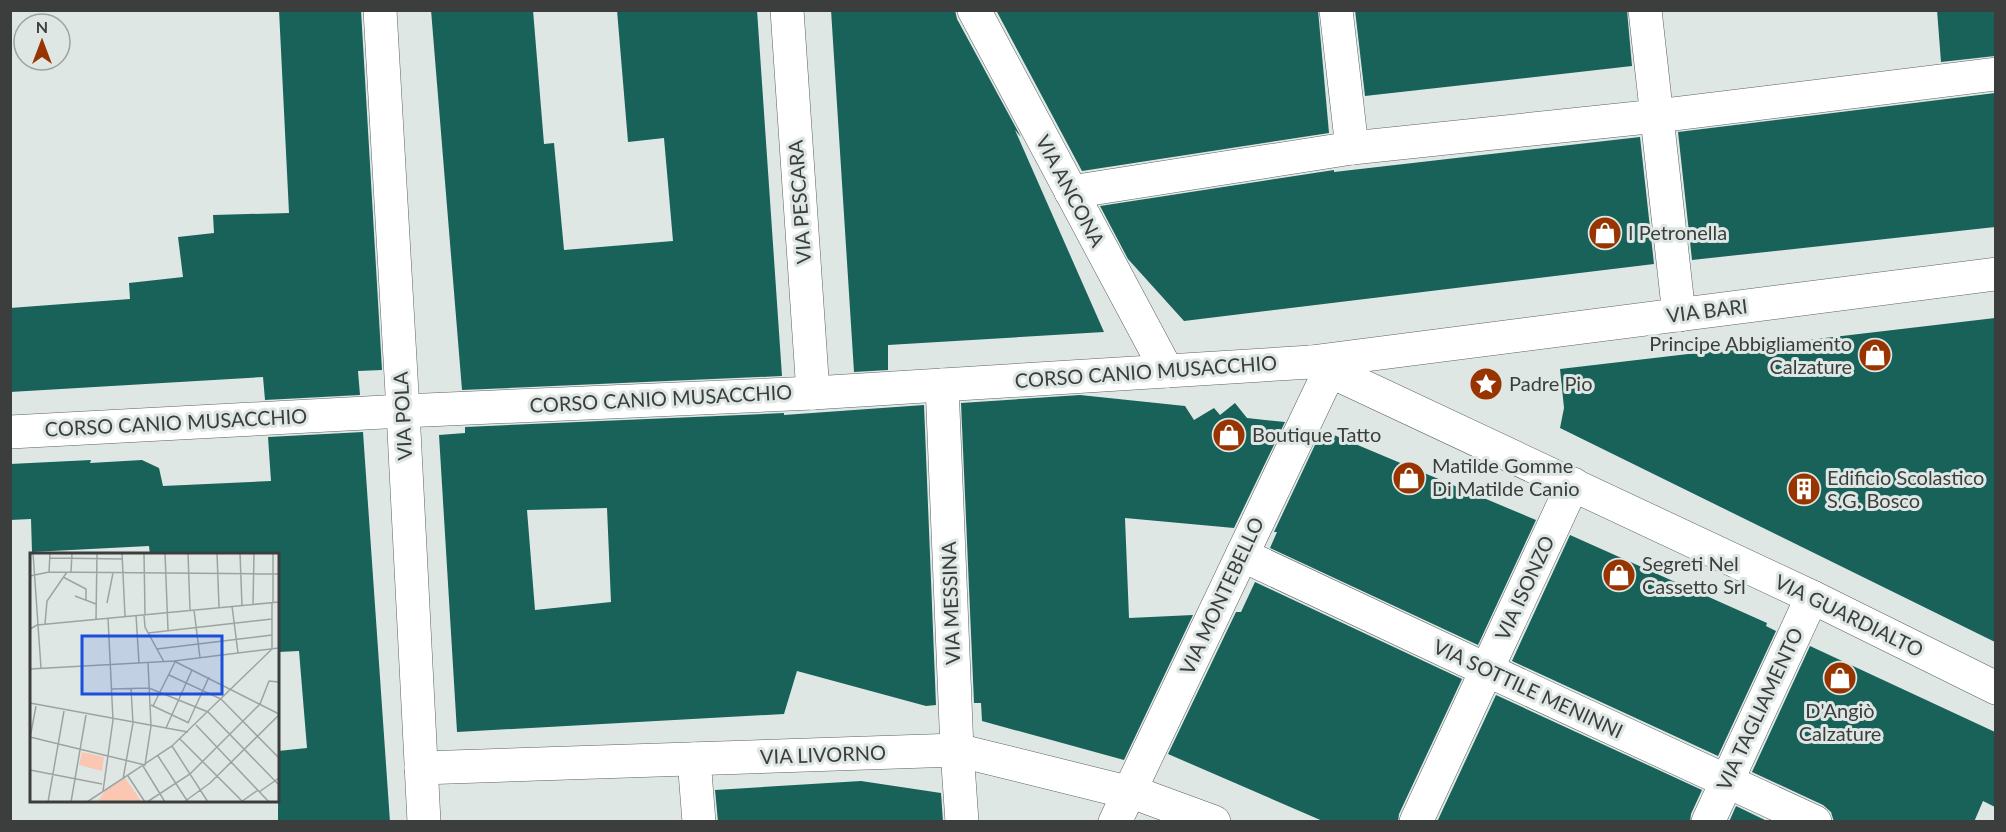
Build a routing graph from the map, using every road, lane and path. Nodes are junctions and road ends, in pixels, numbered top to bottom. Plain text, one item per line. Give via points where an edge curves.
1 (380, 10) edge
2 (787, 10) edge
3 (974, 10) edge
4 (1336, 10) edge
5 (1645, 10) edge
6 (1995, 74) edge
7 (1657, 116) junction
8 (1352, 148) junction
9 (1071, 192) junction
10 (1995, 274) edge
11 (1679, 315) junction
12 (1320, 366) junction
13 (1167, 371) junction
14 (942, 385) junction
15 (813, 393) junction
16 (404, 411) junction
17 (10, 432) edge
18 (1573, 484) junction
19 (1242, 555) junction
20 (1812, 597) junction
21 (1487, 670) junction
22 (1995, 688) edge
23 (957, 750) junction
24 (694, 759) junction
25 (422, 768) junction
26 (1727, 781) junction
27 (1130, 792) junction
28 (424, 822) edge
29 (699, 822) edge
30 (962, 822) edge
31 (1114, 822) edge
32 (1214, 822) edge
33 (1416, 822) edge
34 (1708, 822) edge
35 (1815, 822) edge

1 - 16 street, VIA POLA
2 - 15 street, VIA PESCARA
3 - 9 street, VIA ANCONA
4 - 8 street
5 - 7 street
6 - 7 street
7 - 8 street
7 - 11 street
8 - 9 street
9 - 13 street, VIA ANCONA
10 - 11 street, VIA BARI
11 - 12 street, VIA BARI
12 - 13 street, CORSO CANIO MUSACCHIO
12 - 18 street, VIA GUARDIALTO
12 - 19 street, VIA MONTEBELLO
13 - 14 street, CORSO CANIO MUSACCHIO
14 - 15 street, CORSO CANIO MUSACCHIO
14 - 23 street, VIA MESSINA
15 - 16 street, CORSO CANIO MUSACCHIO
16 - 17 street, CORSO CANIO MUSACCHIO
16 - 25 street, VIA POLA
18 - 20 street, VIA GUARDIALTO
18 - 21 street, VIA ISONZO
19 - 21 street, VIA SOTTILE MENINNI
19 - 27 street, VIA MONTEBELLO
20 - 22 street, VIA GUARDIALTO
20 - 26 street, VIA TAGLIAMENTO
21 - 26 street, VIA SOTTILE MENINNI
21 - 33 street, VIA ISONZO
23 - 24 street, VIA LIVORNO
23 - 27 street, VIA LIVORNO
23 - 30 street, VIA MESSINA
24 - 25 street, VIA LIVORNO
24 - 29 street
25 - 28 street, VIA POLA
26 - 34 street, VIA TAGLIAMENTO
26 - 35 street, VIA SOTTILE MENINNI
27 - 31 street, VIA MONTEBELLO
27 - 32 street, VIA LIVORNO

